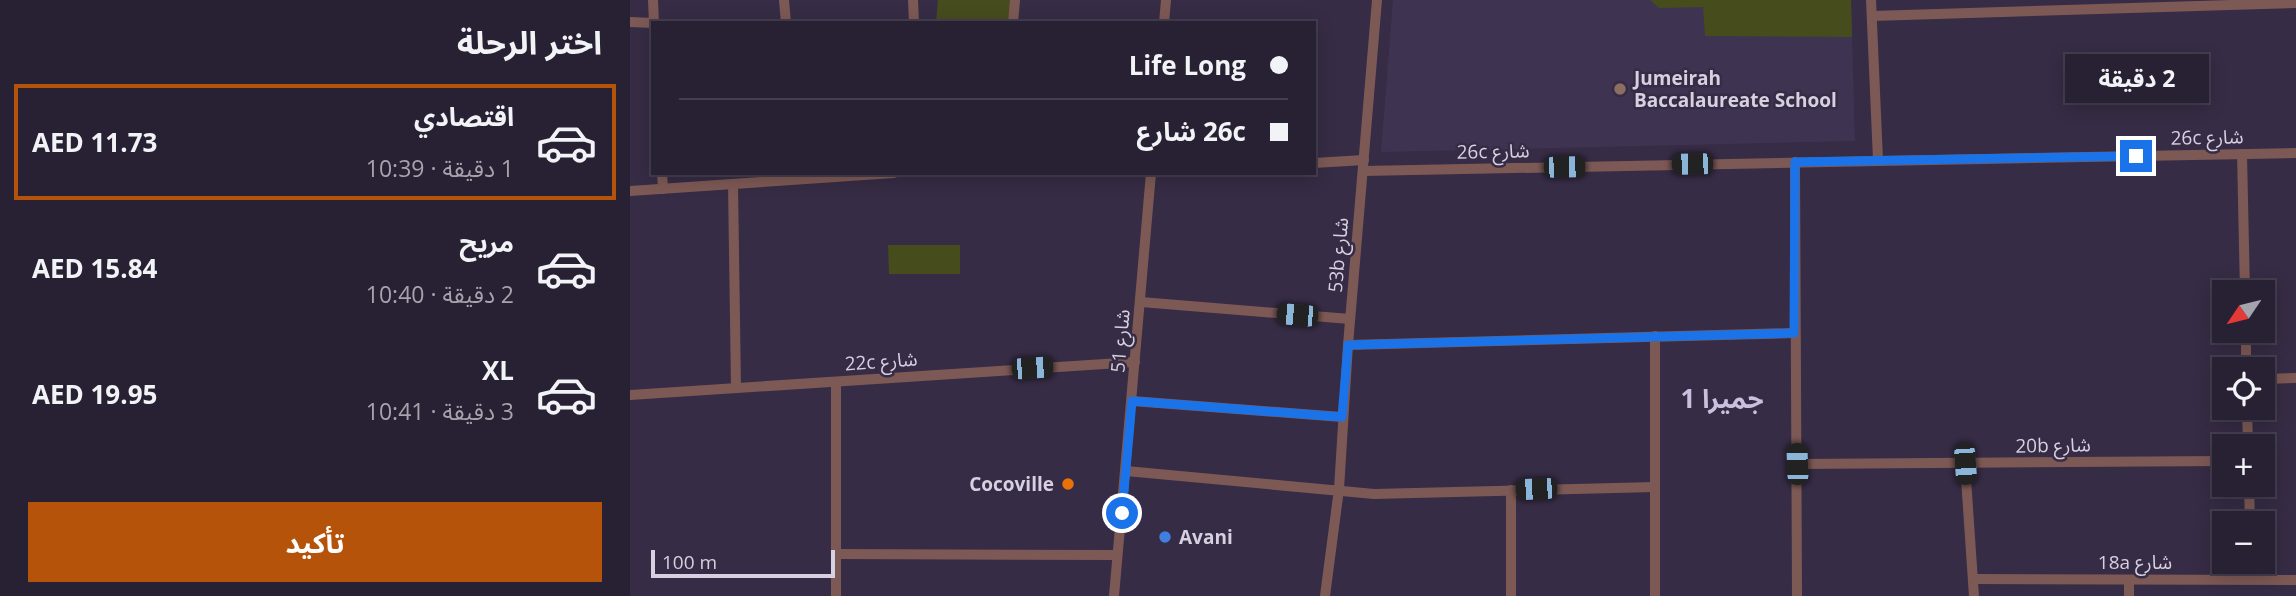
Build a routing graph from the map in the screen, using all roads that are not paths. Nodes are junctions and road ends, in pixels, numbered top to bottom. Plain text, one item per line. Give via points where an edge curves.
1 (653, 0) edge
2 (784, 0) edge
3 (913, 0) edge
4 (1015, 0) edge
5 (1166, 0) edge
6 (1377, 0) edge
7 (1871, 0) edge
8 (2296, 3) edge
9 (1872, 16) junction
10 (654, 21) edge
11 (786, 21) edge
12 (914, 21) edge
13 (1013, 21) edge
14 (1164, 21) edge
15 (630, 22) edge
16 (651, 23) edge
17 (2296, 153) edge
18 (2242, 154) junction
19 (1878, 160) junction
20 (1795, 162) junction
21 (1316, 163) edge
22 (1363, 165) junction
23 (662, 175) edge
24 (828, 175) edge
25 (1151, 175) edge
26 (795, 176) edge
27 (733, 184) junction
28 (663, 189) junction
29 (630, 191) edge
30 (2245, 280) edge
31 (1141, 302) junction
32 (1350, 319) junction
33 (1794, 333) junction
34 (1655, 336) junction
35 (1348, 345) junction
36 (1135, 362) junction
37 (2296, 378) edge
38 (2275, 379) edge
39 (836, 382) junction
40 (736, 387) junction
41 (630, 395) edge
42 (1132, 401) junction
43 (1342, 417) junction
44 (2212, 461) edge
45 (1797, 464) junction
46 (1965, 464) junction
47 (1126, 471) junction
48 (1655, 487) junction
49 (1339, 489) junction
50 (1511, 490) junction
51 (836, 554) junction
52 (1117, 555) junction
53 (2251, 574) edge
54 (1973, 579) junction
55 (2251, 579) junction
56 (2129, 580) junction
57 (2296, 580) edge
58 (836, 596) edge
59 (1114, 596) edge
60 (1325, 596) edge
61 (1511, 596) edge
62 (1655, 596) edge
63 (1797, 596) edge
64 (1974, 596) edge
65 (2129, 596) edge

1 - 10 street
2 - 11 street
3 - 12 street
4 - 13 street
5 - 14 street
6 - 22 street, 53b شارع
7 - 9 street
8 - 9 street
9 - 19 street
15 - 16 street
17 - 18 street, 26c شارع
18 - 19 street, 26c شارع
18 - 30 street
19 - 20 street, 26c شارع
20 - 22 street, 26c شارع
20 - 33 street
21 - 22 street, 26c شارع
22 - 32 street, 53b شارع
23 - 28 street
24 - 26 street
25 - 31 street, شارع 51
26 - 27 street
27 - 28 street
27 - 40 street
28 - 29 street
31 - 32 street
31 - 36 street, شارع 51
32 - 35 street, 53b شارع
33 - 34 street
33 - 45 street
34 - 35 street
34 - 48 street
35 - 43 street, 53b شارع
36 - 39 street, 22c شارع
36 - 42 street, شارع 51
37 - 38 street
39 - 40 street, 22c شارع
39 - 51 street
40 - 41 street, 22c شارع
42 - 43 street
42 - 47 street, شارع 51
43 - 49 street, 53b شارع
44 - 46 street, 20b شارع
45 - 46 street, 20b شارع
45 - 63 street
46 - 54 street
47 - 49 street
47 - 52 street, شارع 51
48 - 50 street
48 - 62 street
49 - 50 street via 1374,494
49 - 60 street, 53b شارع
50 - 61 street
51 - 52 street
51 - 58 street
52 - 59 street, شارع 51
53 - 55 street
54 - 56 street, 18a شارع
54 - 64 street
55 - 56 street, 18a شارع
55 - 57 street, 18a شارع
56 - 65 street

